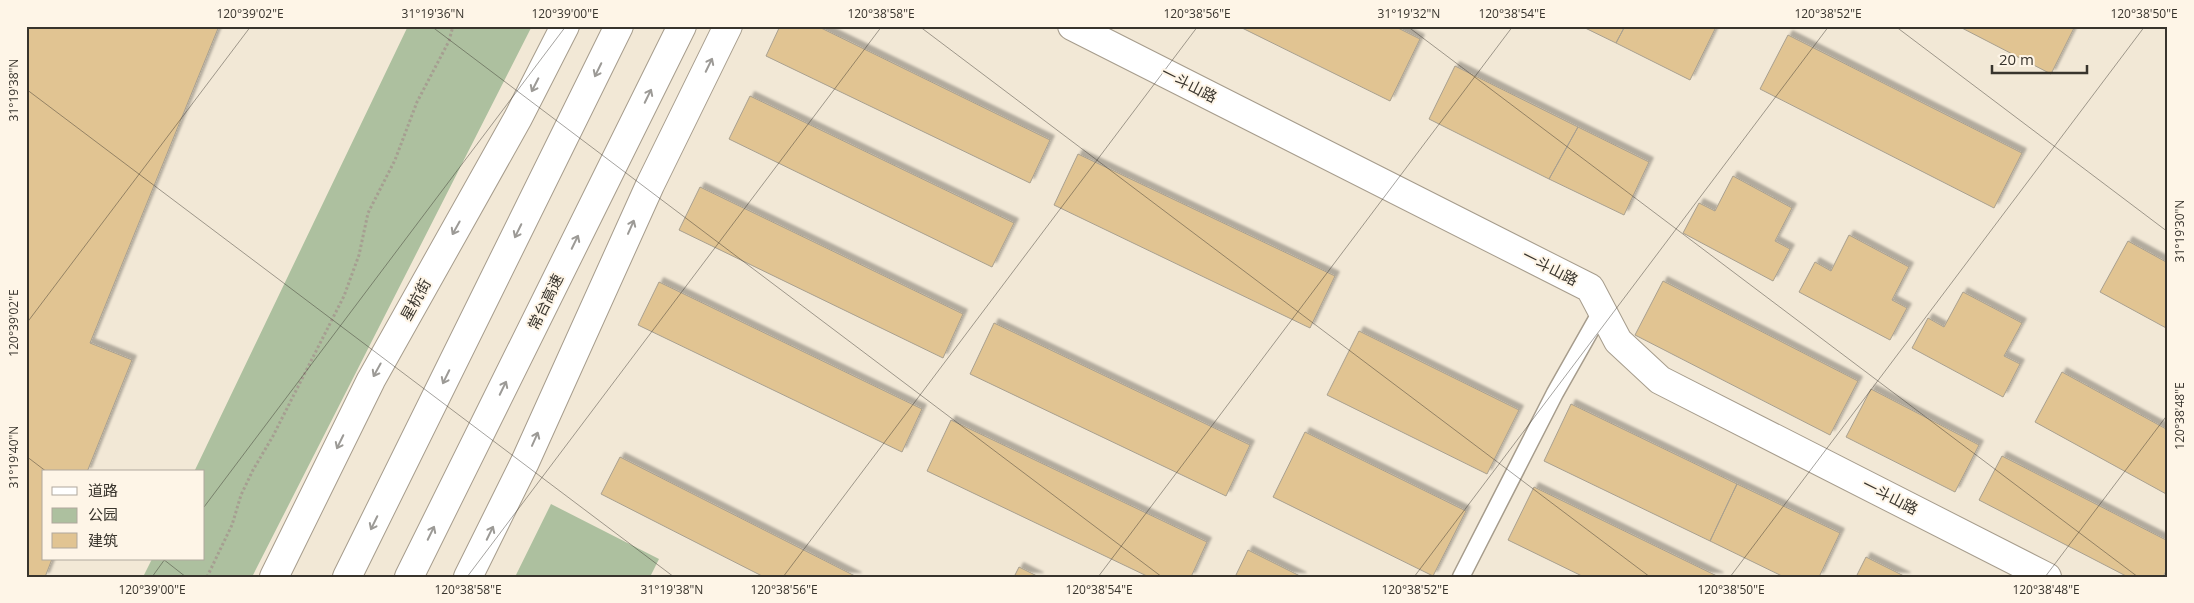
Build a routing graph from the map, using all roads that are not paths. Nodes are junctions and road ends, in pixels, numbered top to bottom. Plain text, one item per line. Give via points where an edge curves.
1 (565, 26) edge
2 (619, 26) edge
3 (682, 26) edge
4 (728, 26) edge
5 (1072, 26) edge
6 (1602, 310) junction
7 (274, 577) edge
8 (347, 577) edge
9 (409, 577) edge
10 (468, 577) edge
11 (1461, 577) edge
12 (2046, 577) edge

1 -> 7 main road, 星杭街 via 518,118 362,398
2 -> 8 main road
9 -> 3 main road, 常台高速
10 -> 4 main road via 650,185
5 - 6 main road, 一斗山路 via 1590,288
6 - 11 lane via 1555,393
6 - 12 main road, 一斗山路 via 1618,341 1660,380

